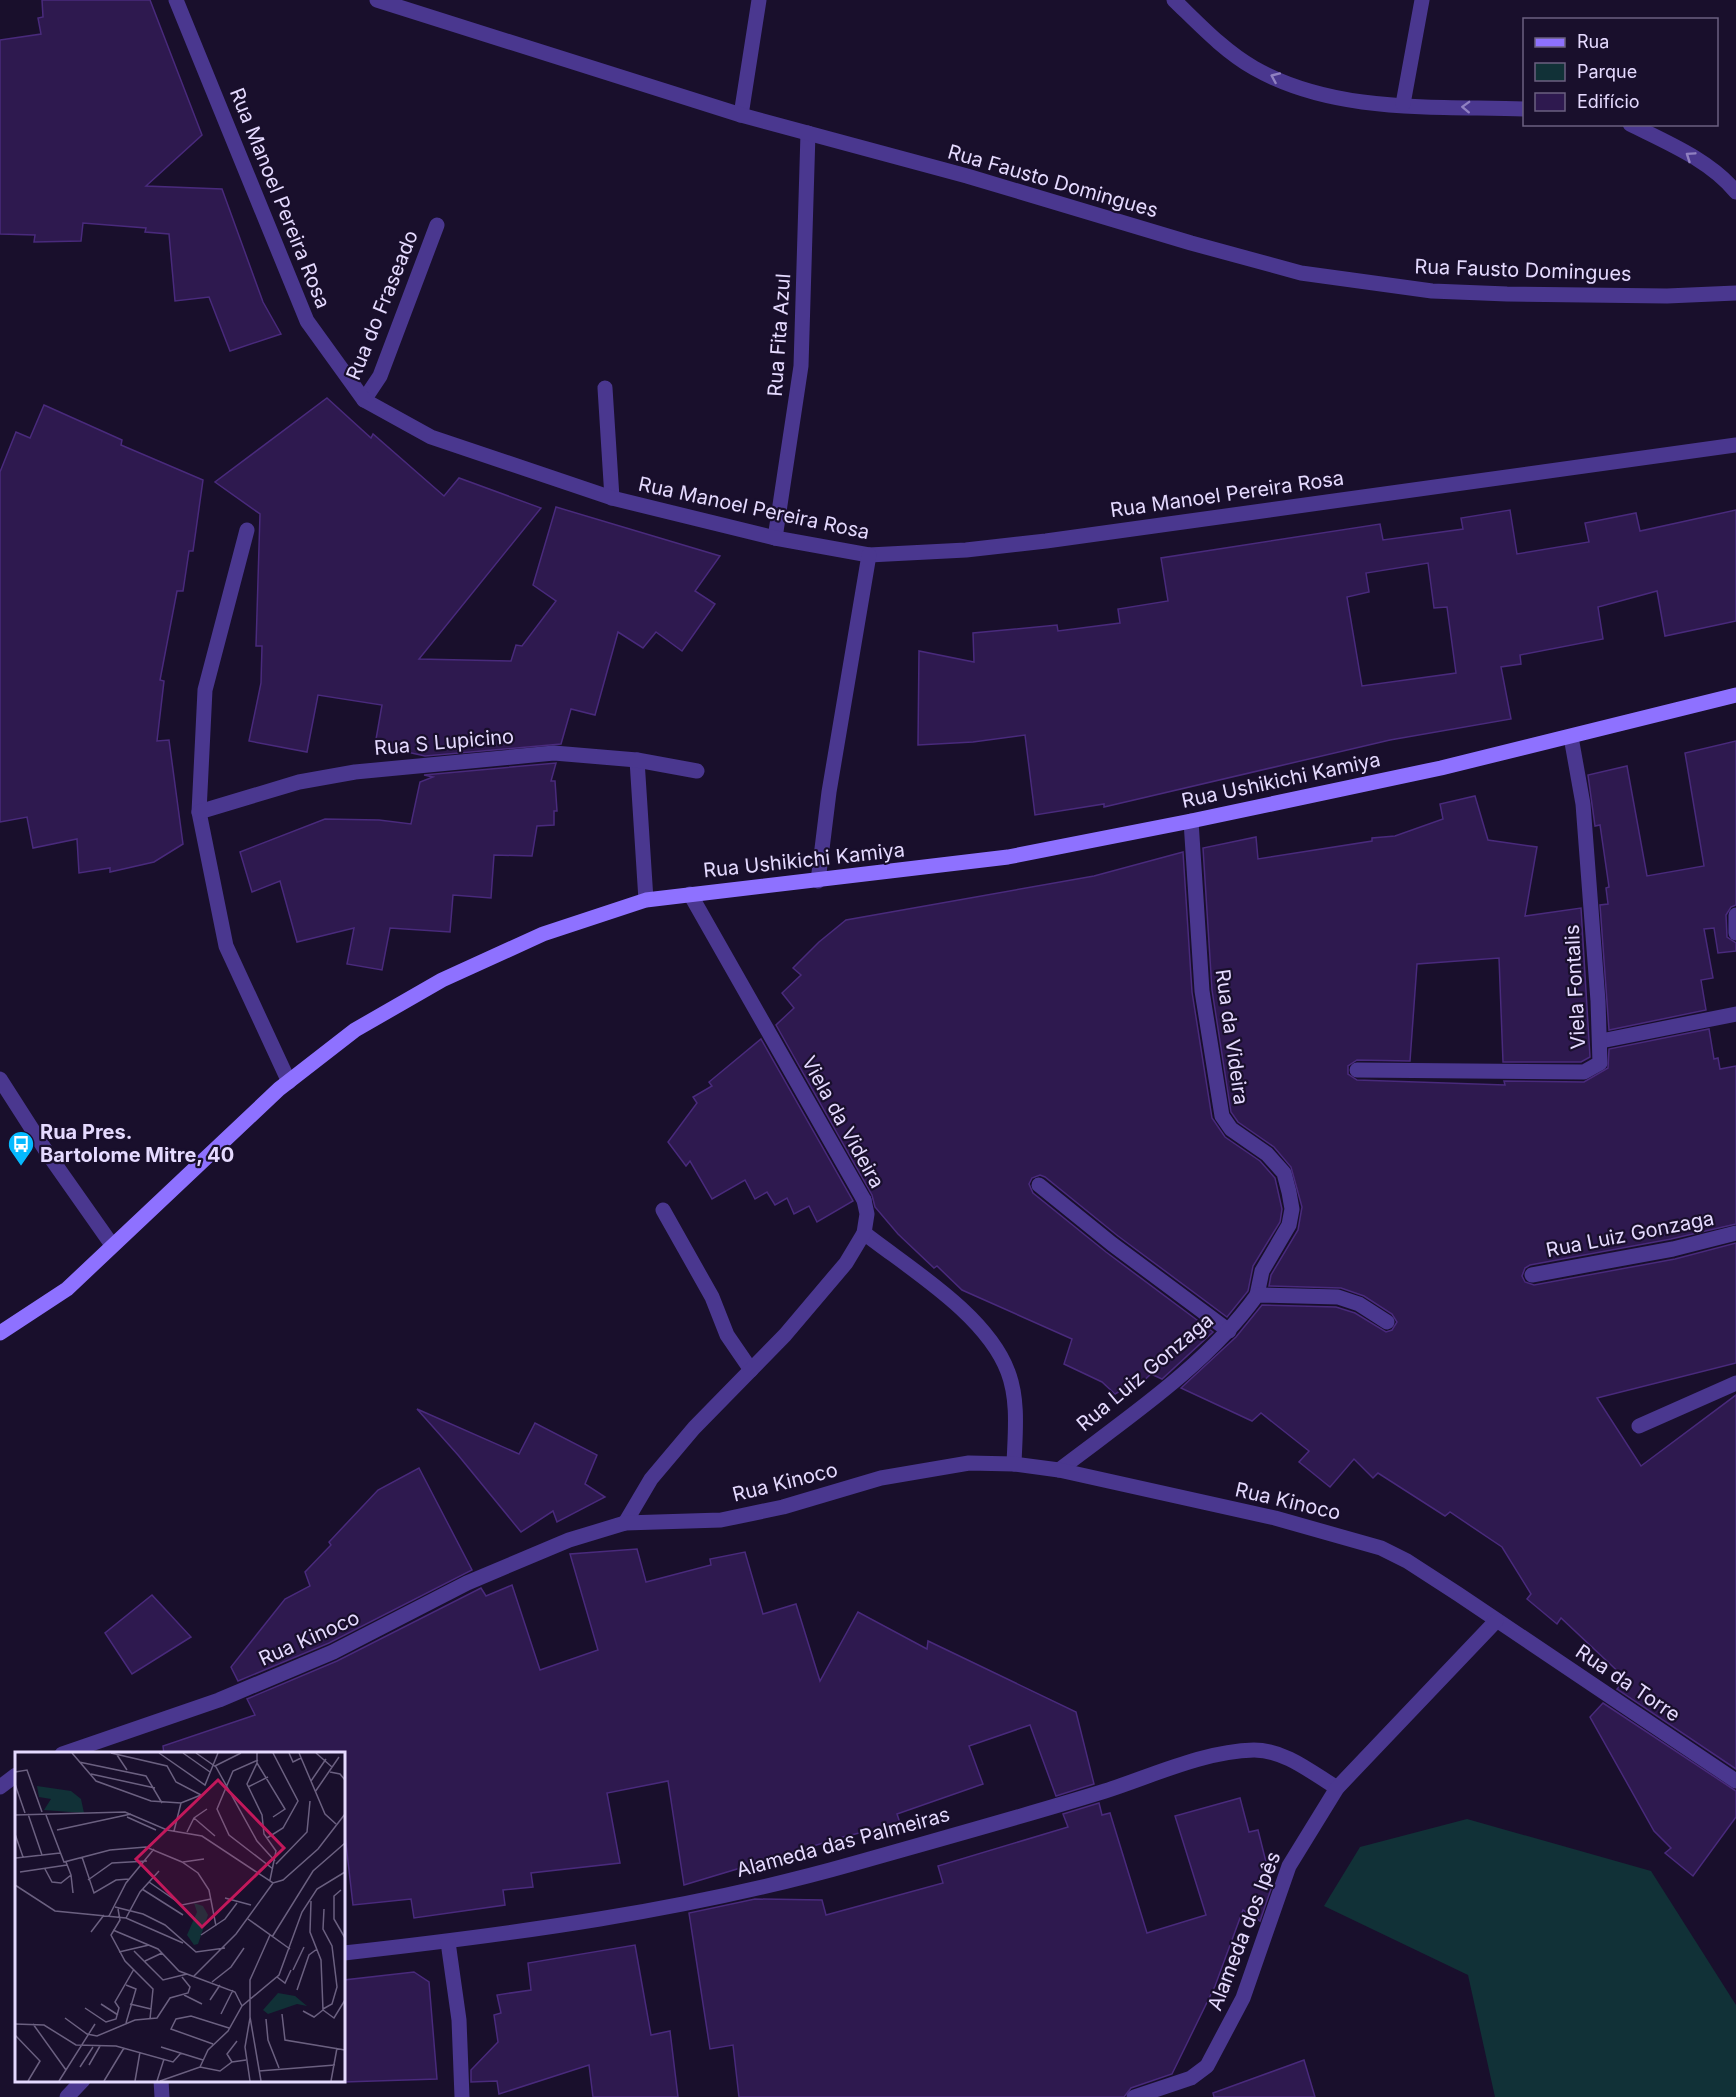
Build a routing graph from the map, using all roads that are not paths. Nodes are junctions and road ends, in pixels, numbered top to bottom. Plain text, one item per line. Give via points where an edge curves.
1 (176, 0) edge
2 (377, 0) edge
3 (759, 0) edge
4 (1173, 0) edge
5 (1422, 0) edge
6 (1403, 104) junction
7 (1523, 109) edge
8 (741, 115) junction
9 (1634, 126) edge
10 (808, 133) junction
11 (1736, 192) edge
12 (438, 225) dead end
13 (1736, 293) edge
14 (604, 388) dead end
15 (364, 400) junction
16 (1736, 445) edge
17 (612, 498) junction
18 (247, 530) dead end
19 (775, 538) junction
20 (869, 555) junction
21 (1736, 695) edge
22 (1571, 737) junction
23 (637, 760) junction
24 (697, 771) dead end
25 (199, 813) junction
26 (1191, 821) junction
27 (818, 881) junction
28 (690, 894) junction
29 (646, 900) junction
30 (1736, 915) edge
31 (1736, 933) edge
32 (1736, 1014) edge
33 (1600, 1041) junction
34 (1357, 1070) dead end
35 (0, 1079) edge
36 (289, 1082) junction
37 (1040, 1185) dead end
38 (663, 1210) dead end
39 (864, 1233) junction
40 (1736, 1233) edge
41 (112, 1245) junction
42 (1532, 1275) dead end
43 (1257, 1295) junction
44 (1387, 1322) dead end
45 (1229, 1331) junction
46 (0, 1333) edge
47 (751, 1370) junction
48 (1736, 1383) edge
49 (1639, 1426) dead end
50 (1014, 1464) junction
51 (1059, 1470) junction
52 (625, 1523) junction
53 (1496, 1621) junction
54 (98, 1748) edge
55 (74, 1752) edge
56 (15, 1776) edge
57 (1736, 1781) edge
58 (0, 1787) edge
59 (1336, 1788) junction
60 (448, 1942) junction
61 (345, 1953) edge
62 (81, 2082) edge
63 (161, 2082) edge
64 (68, 2097) edge
65 (162, 2097) edge
66 (462, 2097) edge
67 (1134, 2097) edge

1 - 15 street, Rua Manoel Pereira Rosa via 307,321
2 - 8 street, Rua Fausto Domingues
3 - 8 street
6 -> 4 street via 1358,103 1299,88 1254,68 1220,44
5 - 6 street
7 -> 6 street
8 - 10 street, Rua Fausto Domingues
11 -> 9 street via 1677,147
10 - 13 street, Rua Fausto Domingues via 1301,273 1432,291 1496,294
10 - 19 street, Rua Fita Azul via 801,366
12 - 15 street, Rua do Fraseado via 380,376
14 - 17 street
15 - 17 street, Rua Manoel Pereira Rosa via 431,437
16 - 20 street, Rua Manoel Pereira Rosa via 1046,541
17 - 19 street, Rua Manoel Pereira Rosa
18 - 25 street via 205,690
19 - 20 street, Rua Manoel Pereira Rosa
20 - 27 street
21 - 22 main road, Rua Ushikichi Kamiya
22 - 26 main road, Rua Ushikichi Kamiya
22 - 33 street, Viela Fontalis via 1583,804
23 - 24 street, Rua S Lupicino
23 - 25 street, Rua S Lupicino via 554,753 355,772 299,782
23 - 29 street
25 - 36 street via 226,946
26 - 27 main road, Rua Ushikichi Kamiya via 1008,857
26 - 43 street, Rua da Videira via 1202,991 1222,1116 1231,1129 1267,1154 1284,1173 1292,1209 1288,1225 1262,1271
27 - 28 main road, Rua Ushikichi Kamiya
28 - 29 main road, Rua Ushikichi Kamiya
28 - 39 street, Viela da Videira via 864,1200
29 - 36 main road, Rua Ushikichi Kamiya via 543,934 442,980 355,1030
30 - 31 street
32 - 33 street
33 - 34 street, Viela Fontalis via 1600,1063 1584,1072
35 - 41 street
36 - 41 main road, Rua Ushikichi Kamiya
37 - 45 street
38 - 47 street via 712,1297 727,1335
39 - 47 street, Viela da Videira via 815,1302
39 - 50 street via 942,1294 994,1346 1008,1373 1015,1410
40 - 42 street, Rua Luiz Gonzaga
41 - 46 main road, Rua Ushikichi Kamiya via 67,1289
43 - 44 street via 1338,1297 1359,1304
43 - 45 street, Rua Luiz Gonzaga
45 - 51 street, Rua Luiz Gonzaga
47 - 52 street, Viela da Videira via 651,1479
48 - 49 street
50 - 51 street, Rua Kinoco
50 - 52 street, Rua Kinoco via 969,1463 881,1478 783,1507 721,1520
51 - 53 street, Rua Kinoco via 1275,1518 1381,1548
52 - 54 street, Rua Kinoco via 569,1540 467,1583 333,1652
53 - 57 street, Rua da Torre
53 - 59 street, Alameda dos Ipês
54 - 55 street, Rua Kinoco
56 - 58 street
59 - 60 street, Alameda das Palmeiras via 1278,1752 1223,1753 1103,1792 756,1888 674,1906
59 - 67 street, Alameda dos Ipês via 1289,1866 1243,1998 1207,2066 1191,2078
60 - 61 street, Alameda das Palmeiras
60 - 66 street via 459,2020
62 - 64 street
63 - 65 street

